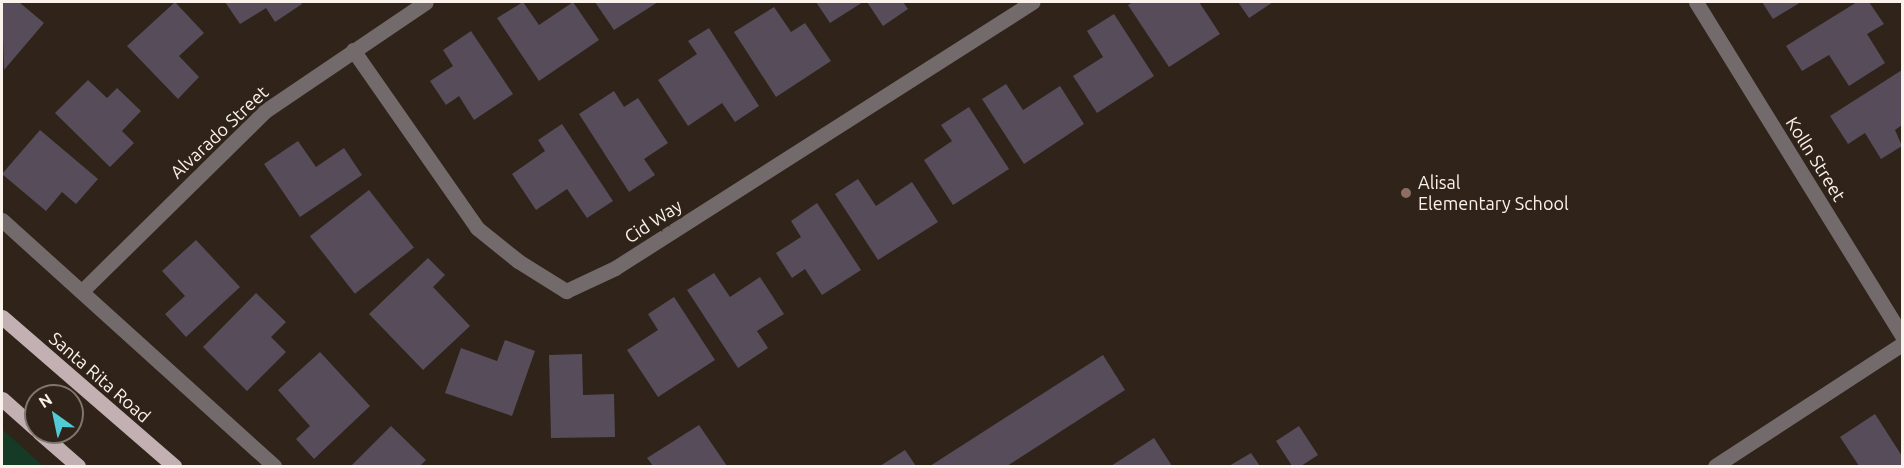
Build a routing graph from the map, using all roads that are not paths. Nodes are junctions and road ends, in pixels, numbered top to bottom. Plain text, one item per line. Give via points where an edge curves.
1 (426, 2) edge
2 (1032, 2) edge
3 (1696, 2) edge
4 (353, 50) junction
5 (2, 220) edge
6 (83, 290) junction
7 (2, 317) edge
8 (1902, 336) edge
9 (1902, 344) edge
10 (2, 399) edge
11 (24, 419) edge
12 (53, 444) edge
13 (78, 466) edge
14 (174, 466) edge
15 (274, 466) edge
16 (1714, 466) edge

1 - 4 street, Alvarado Street
2 - 4 street, Cid Way via 615,268 566,291 518,261 477,228
3 - 8 street, Kolln Street
4 - 6 street, Alvarado Street via 265,111
5 - 6 street
6 - 15 street
7 - 14 main road, Santa Rita Road
9 - 16 street
10 - 11 main road
12 - 13 main road

